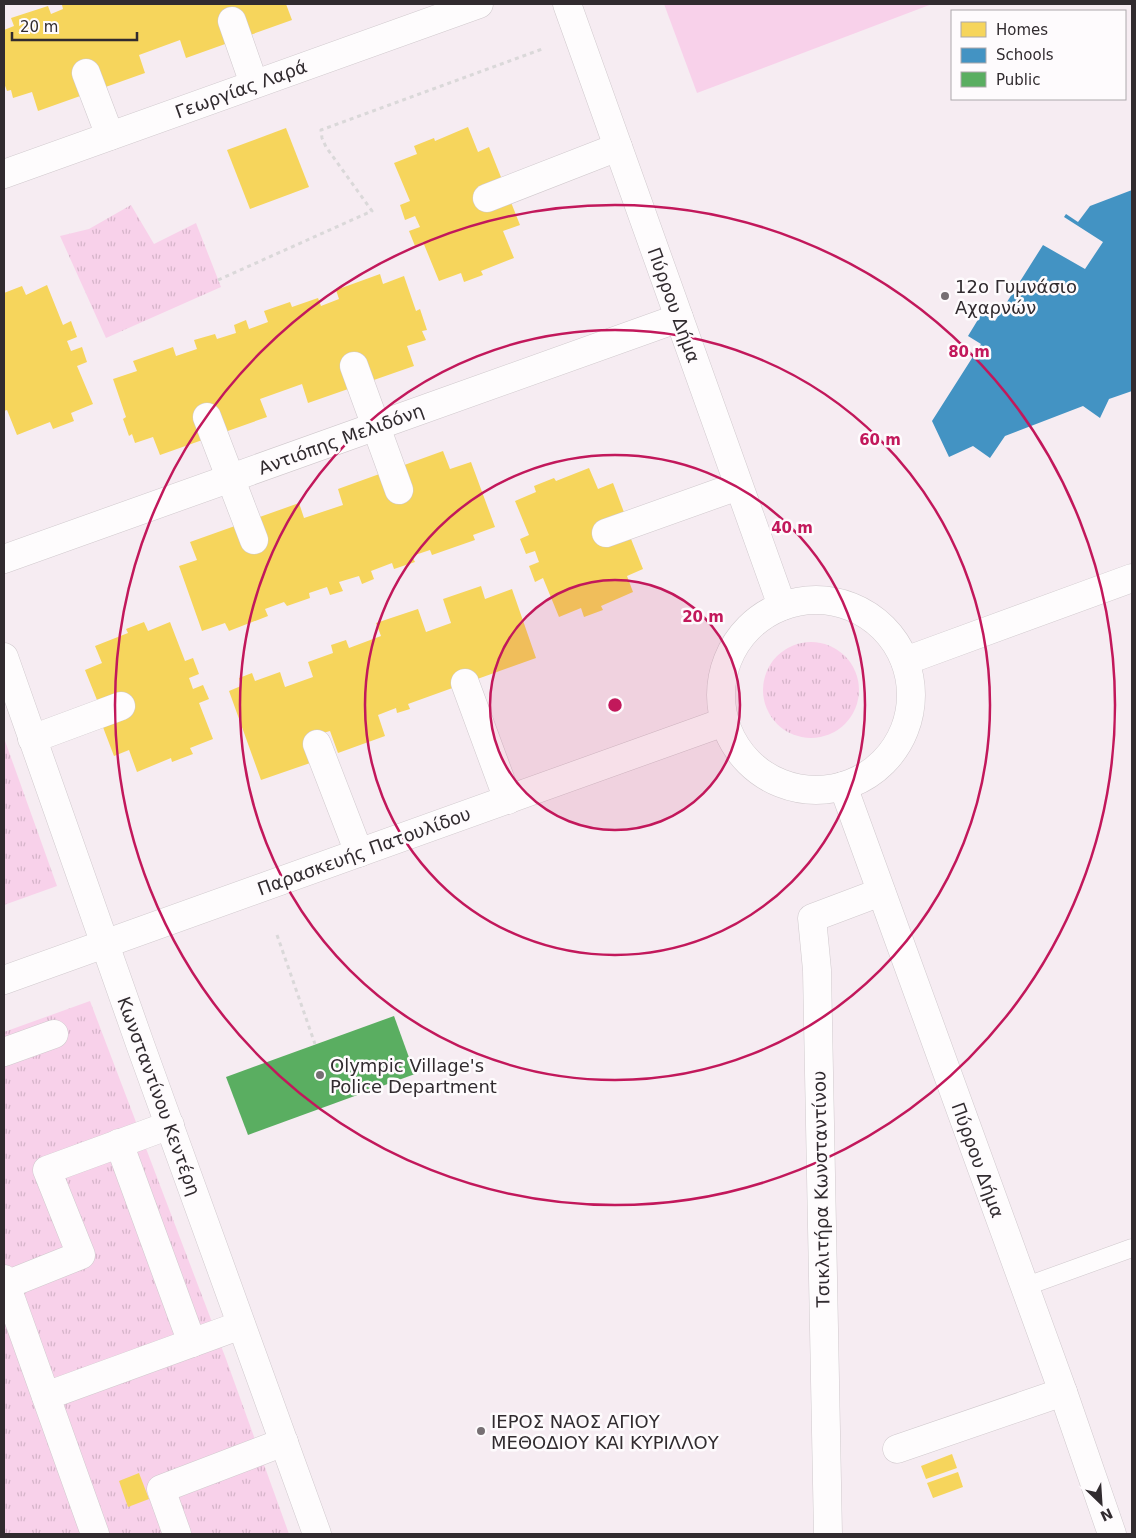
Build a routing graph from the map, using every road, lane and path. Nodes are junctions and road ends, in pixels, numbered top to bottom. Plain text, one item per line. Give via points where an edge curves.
1 (479, 4) edge
2 (567, 4) edge
3 (232, 21) dead end
4 (578, 36) junction
5 (86, 73) dead end
6 (254, 84) junction
7 (110, 136) junction
8 (618, 147) junction
9 (4, 174) edge
10 (487, 198) dead end
11 (218, 280) dead end
12 (679, 318) junction
13 (354, 366) dead end
14 (208, 417) dead end
15 (375, 426) junction
16 (231, 479) junction
17 (738, 486) junction
18 (399, 490) dead end
19 (606, 533) dead end
20 (254, 540) dead end
21 (4, 559) edge
22 (1132, 578) edge
23 (782, 606) junction
24 (4, 657) edge
25 (905, 661) junction
26 (464, 683) dead end
27 (121, 706) dead end
28 (724, 722) junction
29 (32, 739) junction
30 (317, 744) dead end
31 (843, 786) junction
32 (508, 800) junction
33 (359, 853) junction
34 (881, 892) junction
35 (277, 936) dead end
36 (105, 944) junction
37 (4, 980) edge
38 (54, 1034) dead end
39 (315, 1044) dead end
40 (4, 1052) edge
41 (170, 1124) junction
42 (119, 1143) junction
43 (1132, 1248) edge
44 (5, 1282) edge
45 (1024, 1287) junction
46 (241, 1326) junction
47 (192, 1343) junction
48 (1063, 1392) junction
49 (46, 1396) junction
50 (284, 1442) junction
51 (897, 1449) dead end
52 (95, 1534) edge
53 (177, 1534) edge
54 (317, 1534) edge
55 (828, 1534) edge
56 (1112, 1534) edge

1 - 6 street, Γεωργίας Λαρά
2 - 4 street, Πύρρου Δήμα
3 - 6 street
4 - 8 street, Πύρρου Δήμα
4 - 11 path via 321,130 326,147 372,211
5 - 7 street
6 - 7 street, Γεωργίας Λαρά
7 - 9 street, Γεωργίας Λαρά
8 - 10 street
8 - 12 street, Πύρρου Δήμα
12 - 15 street, Αντιόπης Μελιδόνη
12 - 17 street, Πύρρου Δήμα
13 - 15 street
14 - 16 street
15 - 16 street, Αντιόπης Μελιδόνη
15 - 18 street
16 - 20 street
16 - 21 street, Αντιόπης Μελιδόνη
17 - 19 street
17 - 23 street, Πύρρου Δήμα
22 - 25 street
23 - 25 street via 811,599 847,605 868,615 890,635
23 - 28 street via 751,625 730,653 720,687
24 - 29 street, Κωνσταντίνου Κεντέρη
25 - 31 street via 911,691 907,722 894,750 871,772
26 - 32 street
27 - 29 street
28 - 31 street via 742,755 770,779 806,790
28 - 32 street, Παρασκευής Πατουλίδου
29 - 36 street, Κωνσταντίνου Κεντέρη
30 - 33 street
31 - 34 street, Πύρρου Δήμα
32 - 33 street, Παρασκευής Πατουλίδου
33 - 36 street, Παρασκευής Πατουλίδου
34 - 45 street, Πύρρου Δήμα
34 - 55 street, Τσικλιτήρα Κωνσταντίνου via 812,918 817,970
35 - 39 path
36 - 37 street, Παρασκευής Πατουλίδου
36 - 41 street, Κωνσταντίνου Κεντέρη
38 - 40 street
41 - 42 street
41 - 46 street, Κωνσταντίνου Κεντέρη
42 - 44 street via 47,1170 81,1255
42 - 47 street
43 - 45 lane
44 - 49 street
45 - 48 street, Πύρρου Δήμα
46 - 47 street
46 - 50 street, Κωνσταντίνου Κεντέρη
47 - 49 street
48 - 51 street
48 - 56 street, Πύρρου Δήμα
49 - 52 street
50 - 53 street via 161,1490
50 - 54 street, Κωνσταντίνου Κεντέρη

